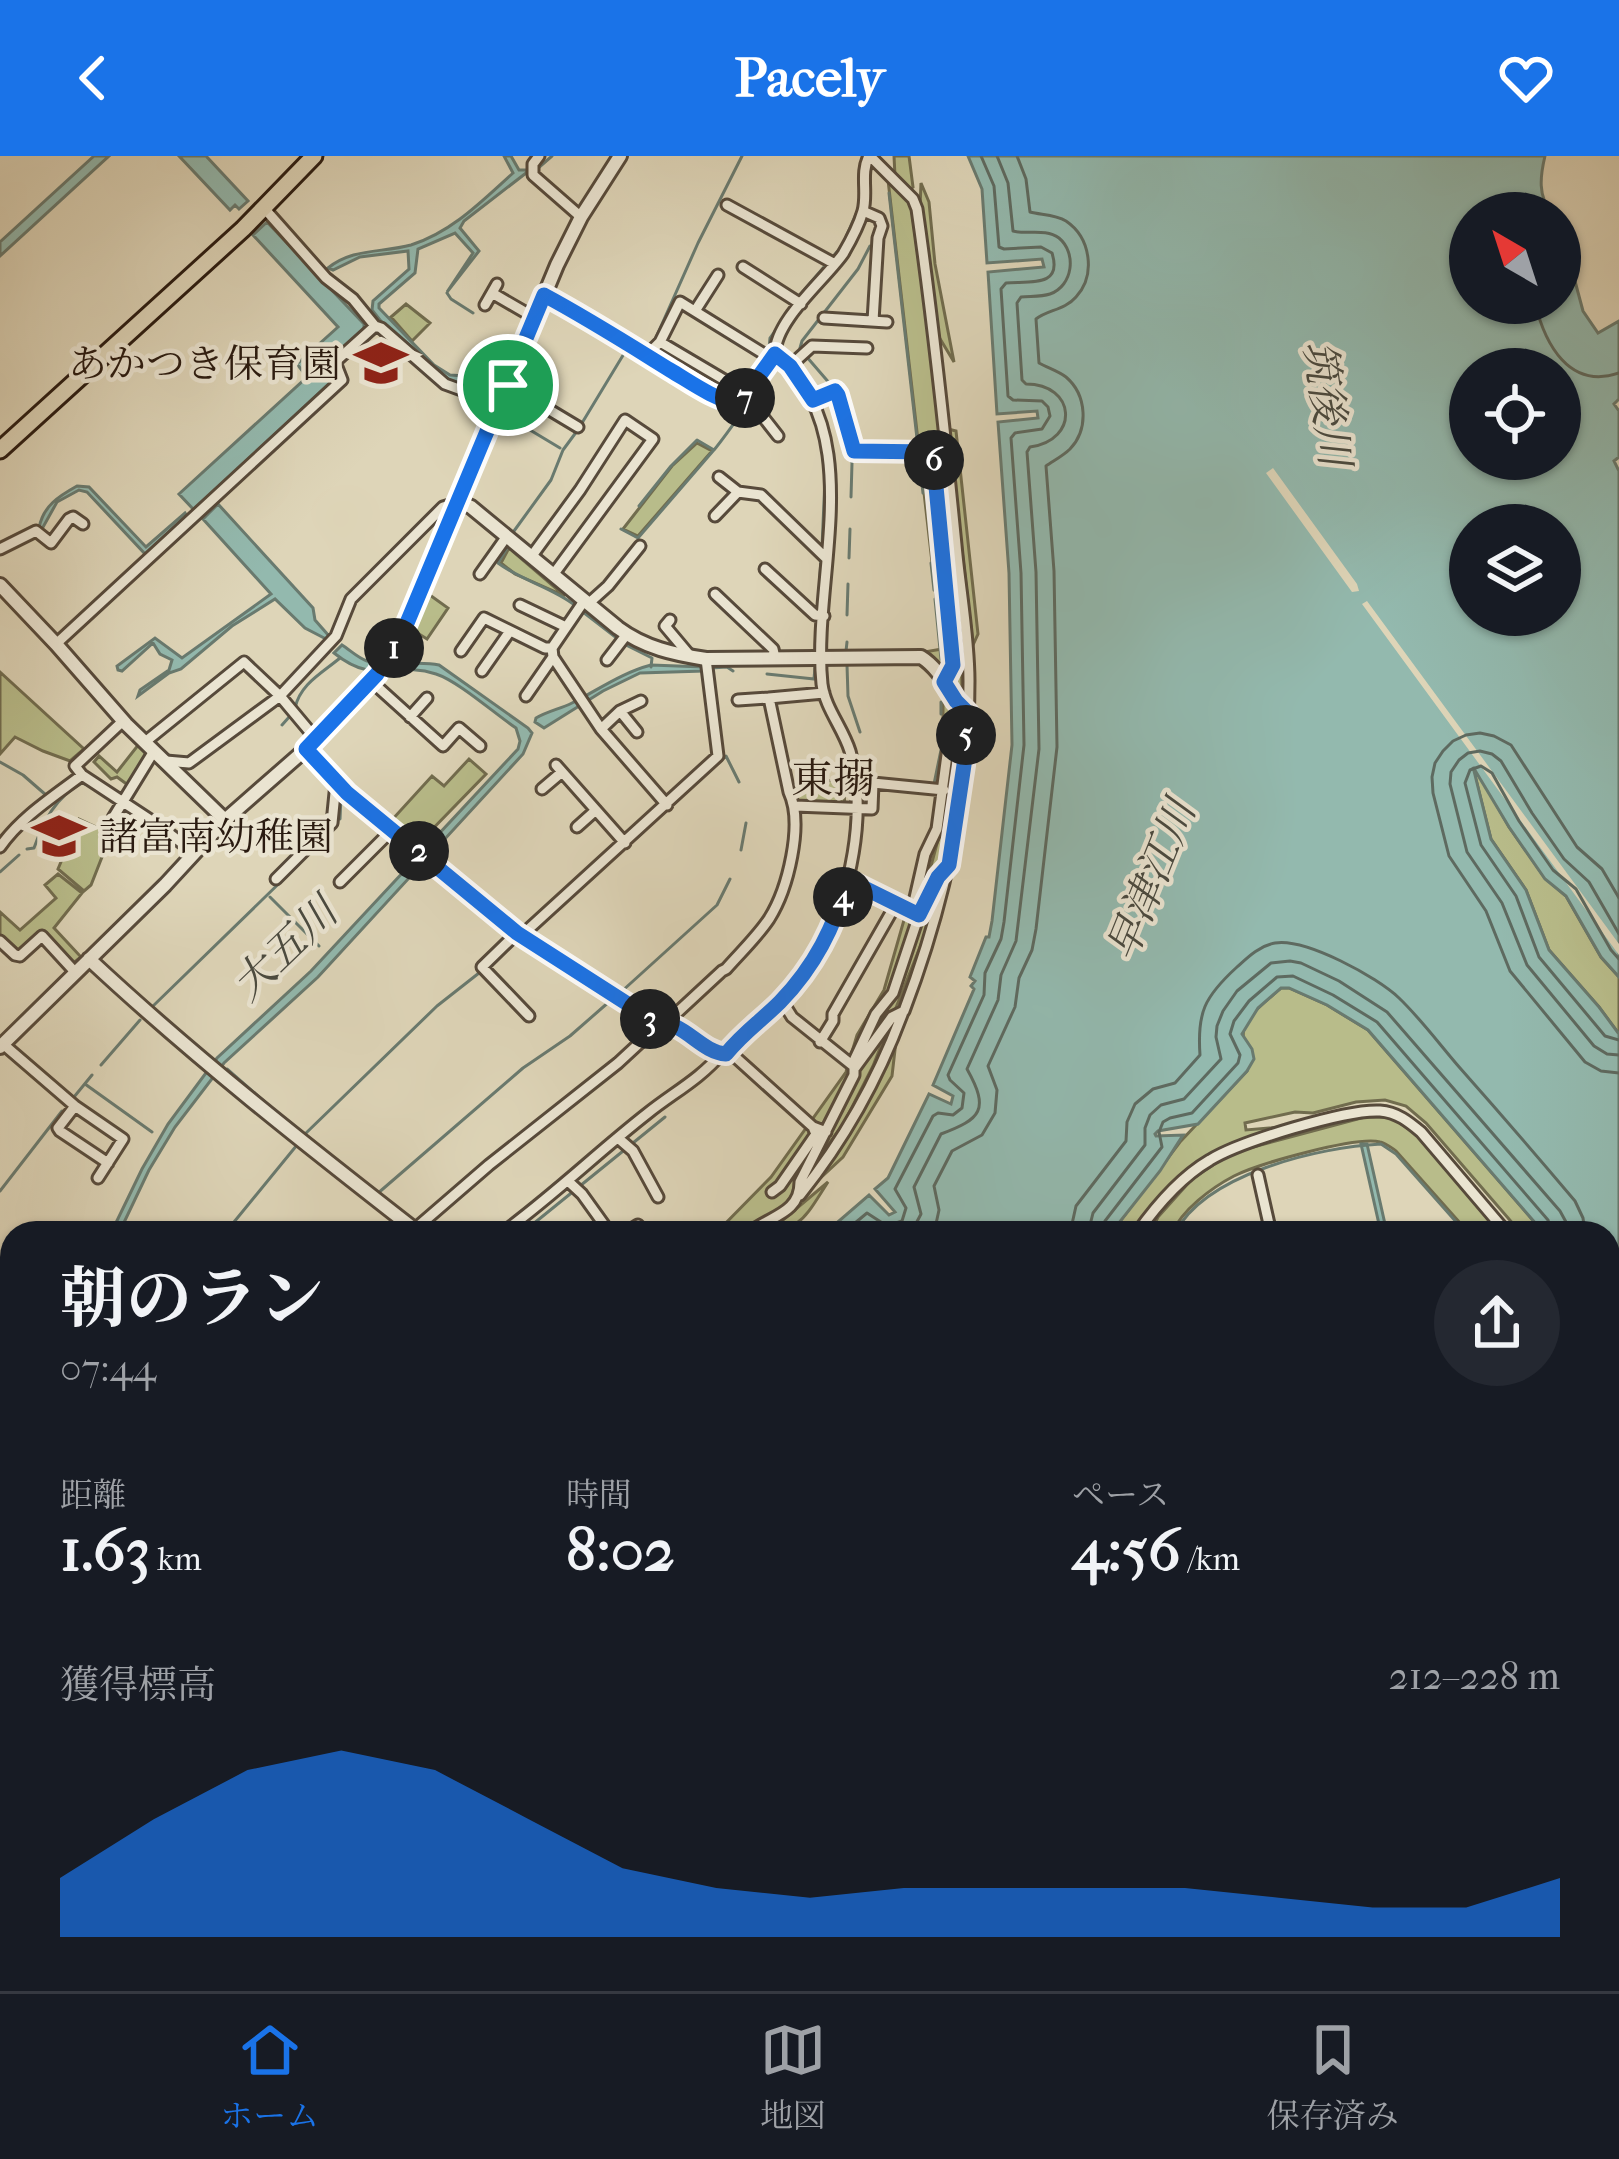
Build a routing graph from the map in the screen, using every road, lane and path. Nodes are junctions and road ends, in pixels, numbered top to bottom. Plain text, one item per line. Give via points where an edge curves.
1 (314, 156) edge
2 (539, 156) edge
3 (620, 156) edge
4 (870, 156) edge
5 (727, 205) dead end
6 (264, 208) junction
7 (863, 211) junction
8 (581, 217) junction
9 (832, 262) junction
10 (743, 267) dead end
11 (862, 270) dead end
12 (876, 270) junction
13 (718, 275) dead end
14 (544, 295) junction
15 (797, 301) junction
16 (485, 304) dead end
17 (695, 311) junction
18 (535, 318) junction
19 (824, 318) dead end
20 (873, 321) junction
21 (887, 322) dead end
22 (375, 326) junction
23 (660, 342) junction
24 (867, 348) dead end
25 (646, 356) junction
26 (773, 356) junction
27 (790, 366) junction
28 (508, 385) junction
29 (747, 400) junction
30 (813, 400) junction
31 (500, 404) junction
32 (578, 427) dead end
33 (778, 436) dead end
34 (0, 450) edge
35 (719, 477) dead end
36 (738, 492) junction
37 (460, 502) junction
38 (715, 517) dead end
39 (83, 524) dead end
40 (507, 536) junction
41 (640, 545) dead end
42 (0, 549) edge
43 (823, 556) junction
44 (532, 557) junction
45 (765, 569) dead end
46 (481, 574) dead end
47 (554, 575) junction
48 (0, 584) edge
49 (715, 594) dead end
50 (520, 605) dead end
51 (582, 605) junction
52 (820, 616) junction
53 (670, 620) dead end
54 (564, 626) junction
55 (510, 631) junction
56 (623, 640) junction
57 (56, 644) junction
58 (461, 651) dead end
59 (553, 652) junction
60 (822, 657) junction
61 (775, 658) junction
62 (608, 660) dead end
63 (703, 664) junction
64 (482, 671) dead end
65 (374, 677) junction
66 (944, 682) junction
67 (824, 693) junction
68 (280, 696) junction
69 (526, 696) dead end
70 (428, 698) dead end
71 (770, 698) junction
72 (641, 700) dead end
73 (738, 700) dead end
74 (620, 711) junction
75 (968, 713) junction
76 (410, 717) junction
77 (123, 721) junction
78 (601, 729) junction
79 (637, 732) dead end
80 (949, 740) dead end
81 (311, 744) junction
82 (480, 746) dead end
83 (150, 747) junction
84 (166, 761) junction
85 (82, 775) junction
86 (336, 783) junction
87 (542, 789) dead end
88 (944, 790) junction
89 (122, 802) junction
90 (668, 805) junction
91 (795, 806) junction
92 (857, 808) junction
93 (596, 810) junction
94 (113, 818) dead end
95 (226, 820) junction
96 (577, 827) dead end
97 (392, 830) junction
98 (625, 843) junction
99 (0, 847) edge
100 (195, 853) junction
101 (949, 865) junction
102 (276, 879) dead end
103 (848, 880) junction
104 (340, 882) dead end
105 (896, 904) junction
106 (916, 913) junction
107 (519, 935) junction
108 (0, 941) edge
109 (89, 959) junction
110 (75, 972) junction
111 (782, 1000) junction
112 (904, 1011) junction
113 (529, 1016) dead end
114 (663, 1023) junction
115 (820, 1042) junction
116 (2, 1046) edge
117 (724, 1054) junction
118 (853, 1067) junction
119 (75, 1106) junction
120 (813, 1127) junction
121 (826, 1132) junction
122 (624, 1145) junction
123 (108, 1162) junction
124 (1258, 1175) dead end
125 (98, 1178) dead end
126 (574, 1187) junction
127 (772, 1192) dead end
128 (800, 1195) junction
129 (658, 1197) dead end
130 (404, 1221) edge
131 (428, 1221) edge
132 (521, 1221) edge
133 (601, 1221) edge
134 (766, 1221) edge
135 (1147, 1221) edge
136 (1268, 1221) edge
137 (1497, 1221) edge

1 - 6 highway
2 - 8 street via 533,175
3 - 8 street
4 - 7 street
4 - 75 street via 917,209
5 - 9 street
6 - 22 street
6 - 34 highway
7 - 9 street
7 - 12 street via 882,226
8 - 14 street
9 - 15 street
10 - 15 street
11 - 12 street
12 - 20 street
13 - 17 street
14 - 18 street
14 - 25 street
15 - 26 street
16 - 18 street via 494,289
17 - 23 street via 680,302
17 - 26 street
18 - 28 street
19 - 20 street
20 - 21 street
22 - 31 street via 445,384
22 - 57 street via 335,362 341,380
23 - 25 street
23 - 29 street
24 - 27 street via 820,344
25 - 29 street via 722,400
26 - 27 street
26 - 29 street
27 - 30 street
28 - 31 street
28 - 32 street
29 - 33 street
30 - 43 street via 831,471
30 - 66 street via 832,392 854,451 933,455 953,665
31 - 37 street
35 - 36 street
36 - 38 street
36 - 43 street via 761,495
37 - 40 street
37 - 65 street
37 - 68 street via 442,507 350,599 336,636
39 - 42 street via 73,517 51,543 36,532
40 - 44 street
40 - 46 street
41 - 51 street
43 - 52 street
44 - 47 street
44 - 47 street via 625,420 652,439
45 - 52 street
47 - 51 street
48 - 57 street
49 - 61 street
50 - 54 street
51 - 54 street
51 - 56 street
52 - 60 street
53 - 63 street via 665,626
54 - 59 street
55 - 58 street via 484,618
55 - 59 street
55 - 64 street
56 - 62 street
56 - 63 street
57 - 77 street
59 - 69 street
59 - 78 street
60 - 61 street
60 - 66 street via 921,657
60 - 67 street
61 - 63 street
63 - 90 street via 718,756
65 - 76 street
65 - 81 street
66 - 75 street
67 - 71 street
67 - 92 street via 850,749
68 - 81 street
68 - 83 street via 244,662
68 - 84 street via 190,763
70 - 76 street
71 - 73 street
71 - 91 street
72 - 74 street
74 - 78 street
74 - 79 street
75 - 101 street
76 - 82 street via 442,746 459,728
77 - 83 street
77 - 85 street via 75,766
78 - 90 street
80 - 88 street
81 - 86 street
81 - 95 street
83 - 84 street
83 - 89 street
84 - 95 street
85 - 89 street
85 - 99 street
86 - 97 street
86 - 102 street via 332,823
87 - 93 street via 559,769
88 - 92 street via 873,783 872,809
88 - 106 street
89 - 94 street
89 - 100 street
90 - 98 street
91 - 92 street
91 - 114 street via 786,878 769,919
92 - 103 street
93 - 96 street
93 - 98 street
95 - 100 street
97 - 104 street
97 - 107 street
98 - 107 street
100 - 109 street
101 - 106 street
101 - 112 street
103 - 105 street
103 - 111 street via 823,946
105 - 106 street
105 - 115 street
106 - 118 street via 892,993
107 - 113 street via 482,968
107 - 114 street
108 - 110 street via 20,956 42,936
109 - 110 street
109 - 130 street
110 - 116 street
111 - 115 street
111 - 117 street
112 - 118 street
112 - 128 street via 847,1129
114 - 117 street
114 - 131 street
115 - 118 street
116 - 119 street
117 - 120 street via 739,1058
117 - 122 street via 652,1109
118 - 121 street
119 - 123 street via 122,1139
119 - 123 street via 58,1128
120 - 121 street
120 - 127 street via 816,1134
121 - 128 street
122 - 126 street
122 - 129 street
123 - 125 street
124 - 136 street
126 - 132 street
126 - 133 street
128 - 134 street
135 - 137 street via 1193,1172 1234,1148 1378,1111 1421,1132

